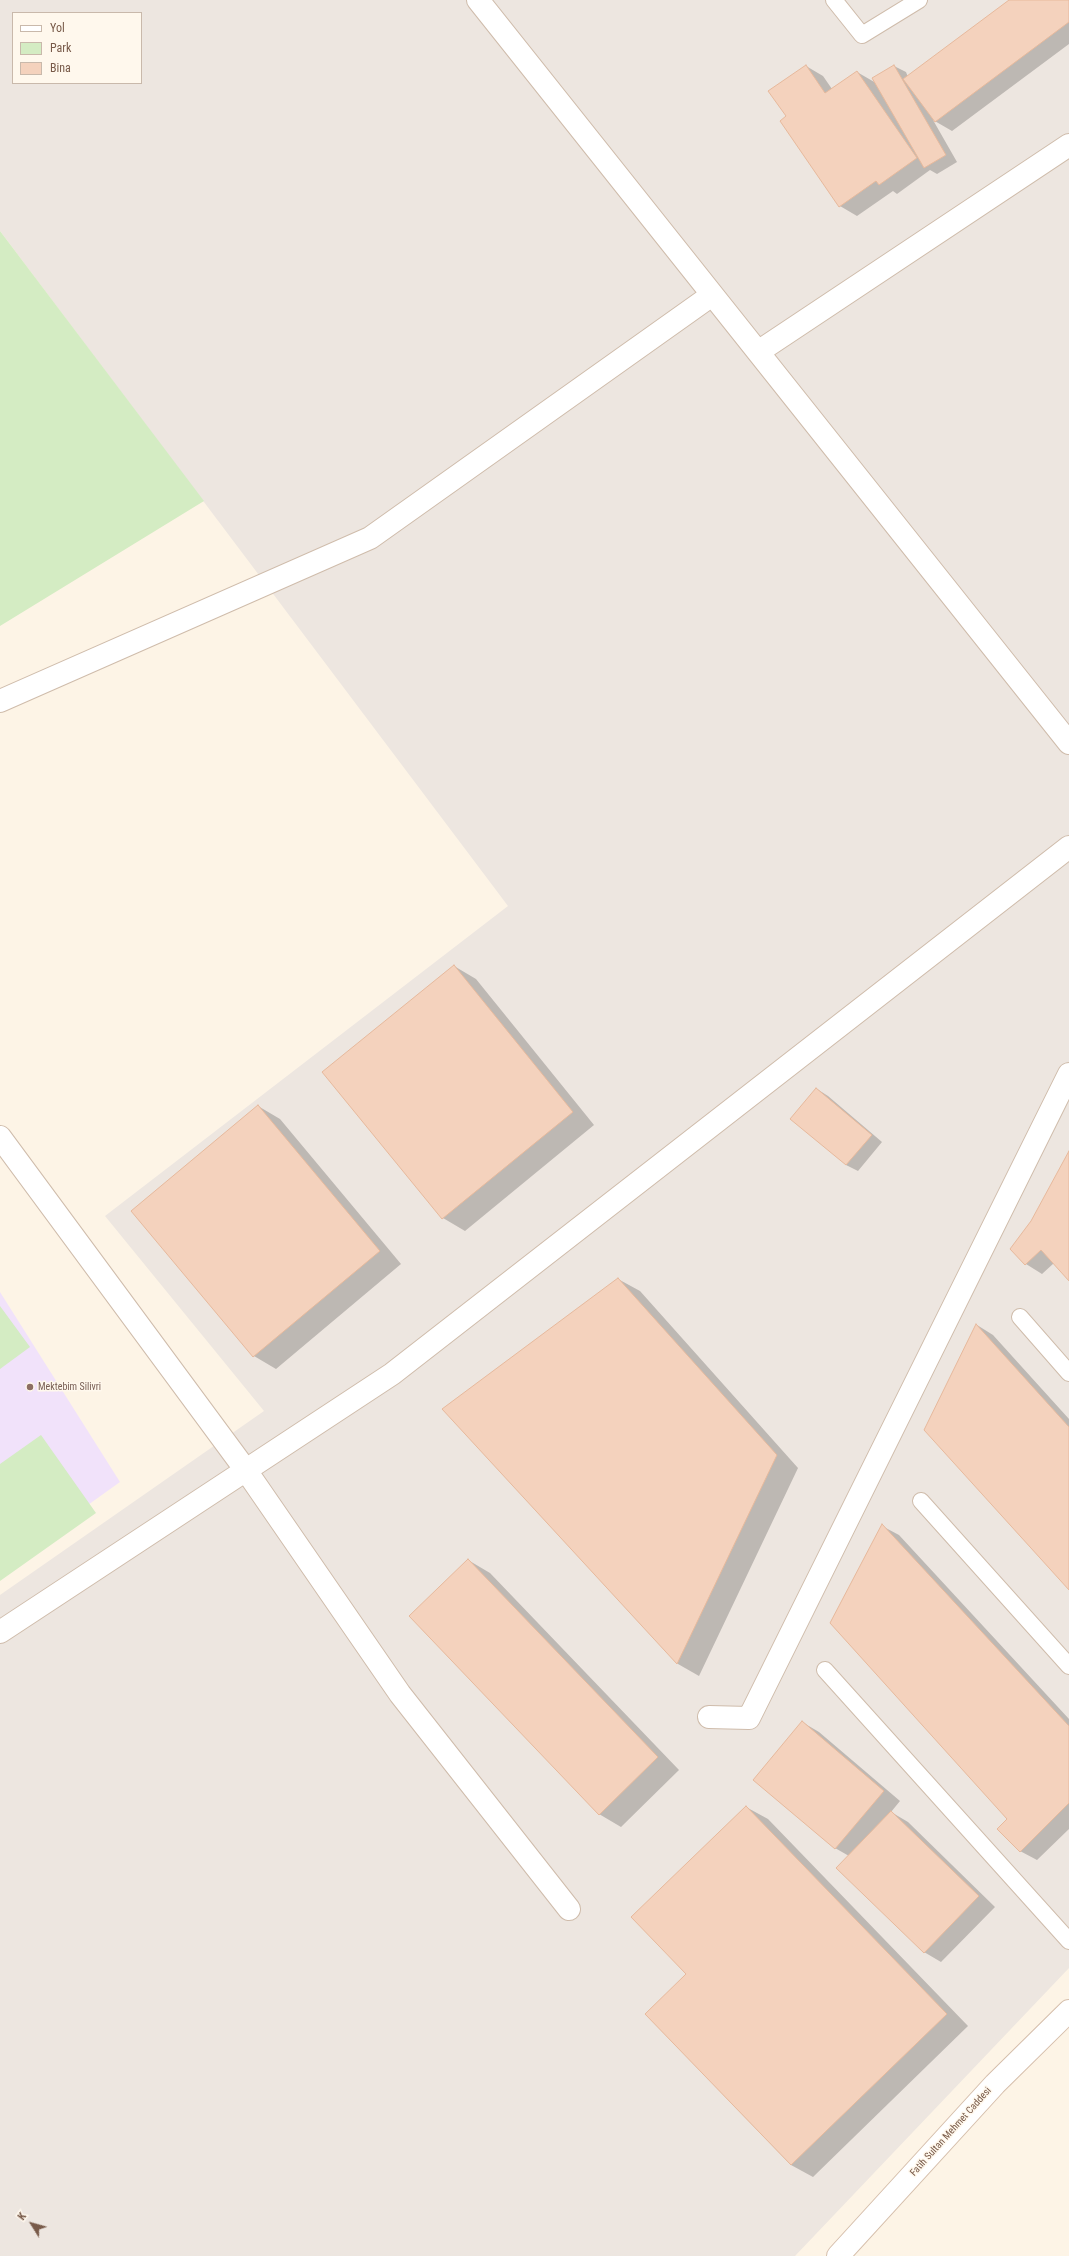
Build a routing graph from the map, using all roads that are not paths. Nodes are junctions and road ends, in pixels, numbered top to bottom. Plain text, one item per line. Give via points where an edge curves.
1 (478, 0) edge
2 (834, 0) edge
3 (919, 0) edge
4 (1069, 145) edge
5 (712, 295) junction
6 (758, 352) junction
7 (0, 701) edge
8 (1069, 743) edge
9 (1069, 847) edge
10 (1069, 1074) edge
11 (0, 1137) edge
12 (1020, 1317) dead end
13 (1069, 1373) edge
14 (245, 1469) junction
15 (921, 1501) dead end
16 (0, 1632) edge
17 (1069, 1666) edge
18 (824, 1670) dead end
19 (709, 1717) dead end
20 (569, 1909) dead end
21 (1069, 1941) edge
22 (1069, 2011) edge
23 (838, 2256) edge

1 - 5 street
2 - 3 lane via 862,35
4 - 6 street
5 - 6 street
5 - 7 street via 370,538
6 - 8 street
9 - 14 street via 392,1374
10 - 19 street via 749,1718
11 - 14 street
12 - 13 lane
14 - 16 street
14 - 20 street via 400,1694
15 - 17 lane
18 - 21 lane
22 - 23 street, Fatih Sultan Mehmet Caddesi via 994,2084

